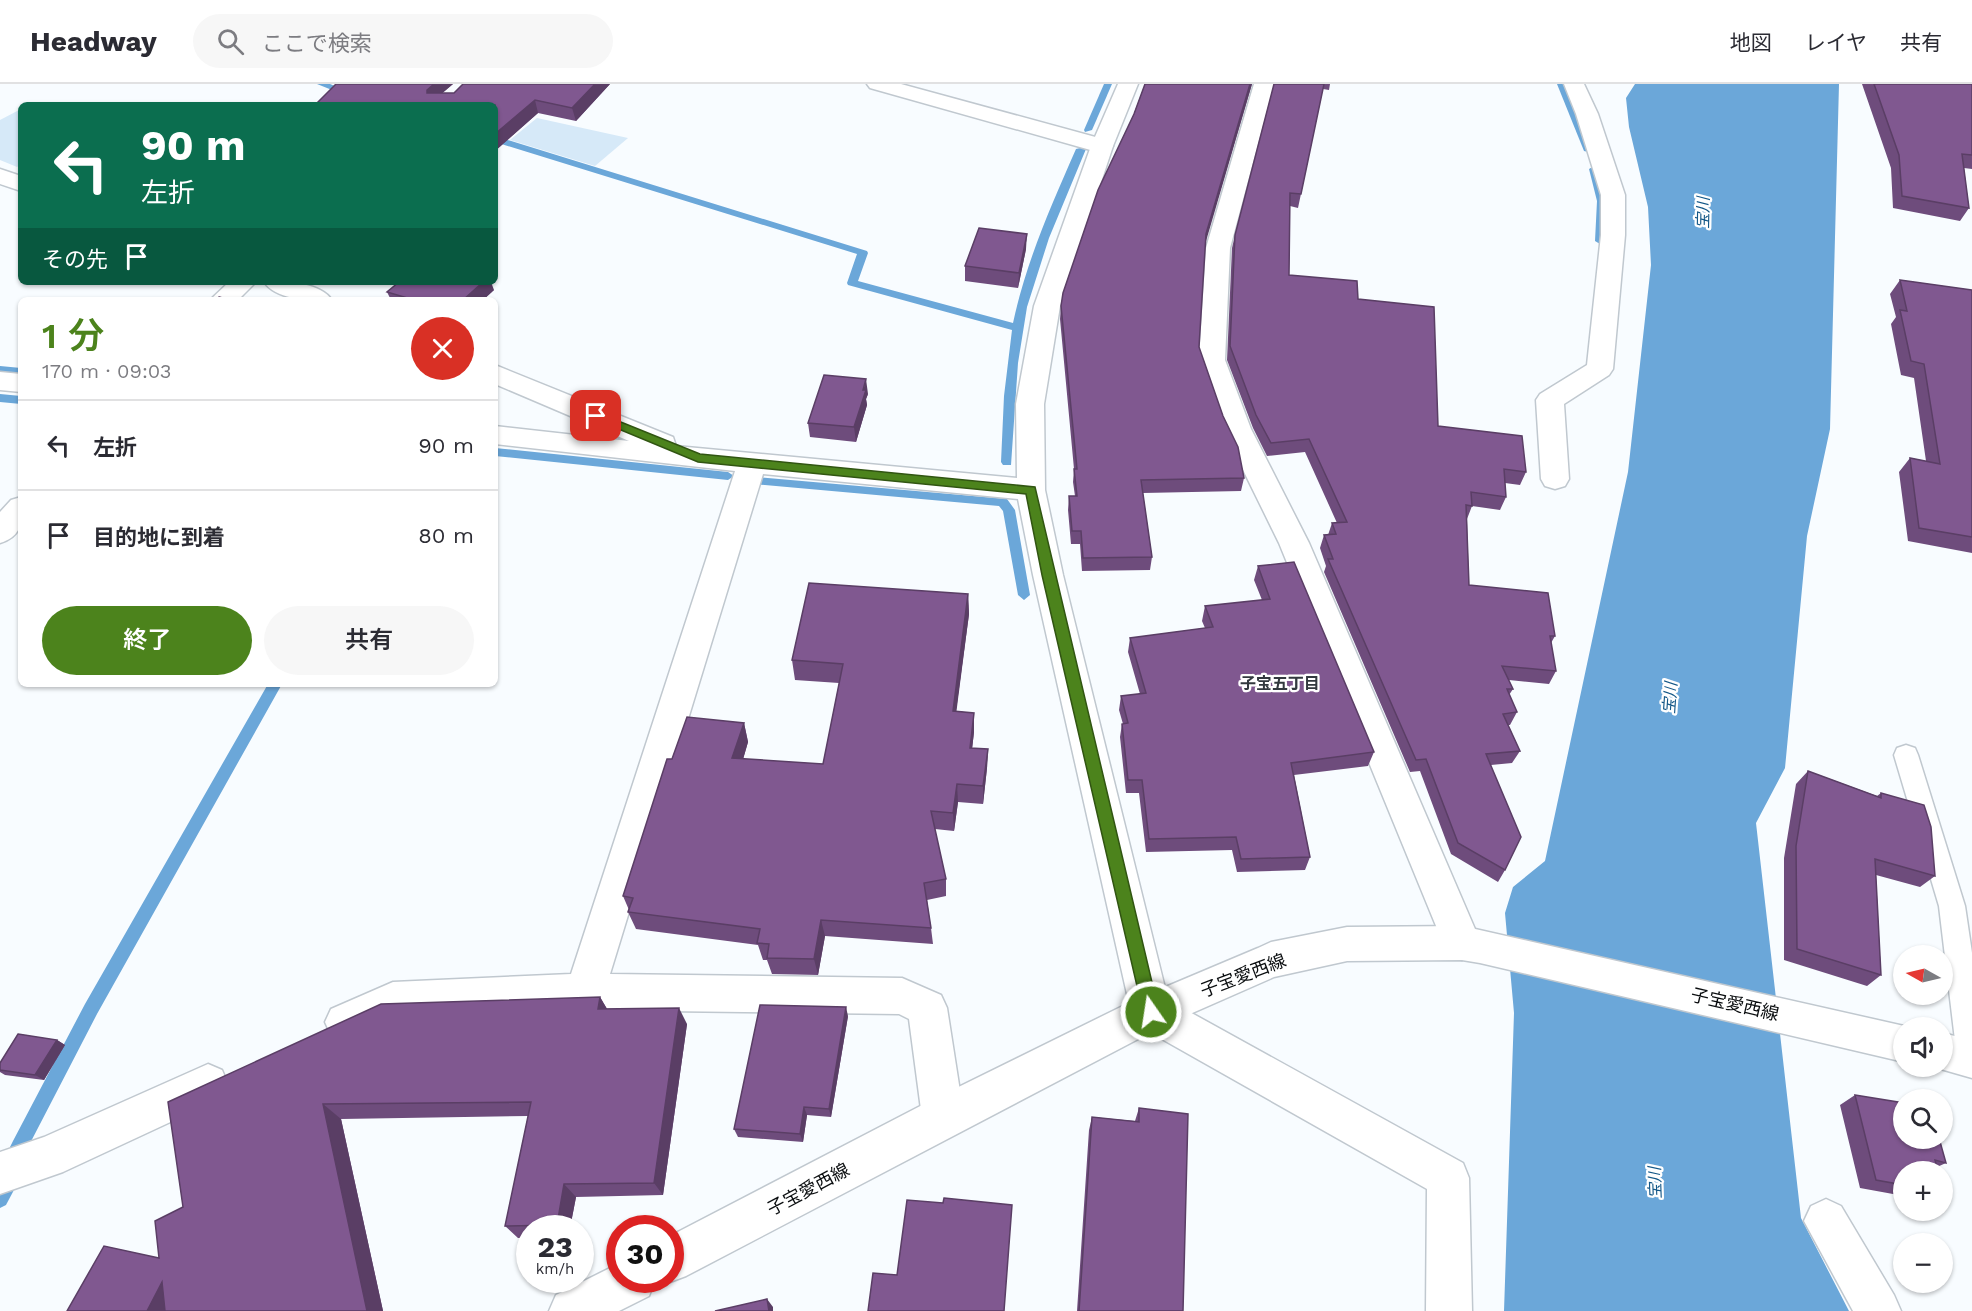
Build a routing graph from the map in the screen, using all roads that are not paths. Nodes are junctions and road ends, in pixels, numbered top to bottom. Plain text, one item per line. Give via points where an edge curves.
1 (877, 84) edge
2 (1128, 84) edge
3 (1264, 84) edge
4 (1574, 84) edge
5 (1102, 146) junction
6 (0, 176) edge
7 (18, 183) edge
8 (240, 285) edge
9 (283, 285) edge
10 (226, 297) edge
11 (312, 297) edge
12 (498, 375) edge
13 (0, 381) edge
14 (18, 383) edge
15 (498, 435) edge
16 (698, 458) junction
17 (752, 463) junction
18 (1555, 479) dead end
19 (1031, 490) junction
20 (18, 511) edge
21 (0, 532) edge
22 (1906, 755) dead end
23 (1471, 944) junction
24 (585, 992) junction
25 (1151, 1012) junction
26 (318, 1035) edge
27 (1893, 1040) edge
28 (1953, 1054) edge
29 (1972, 1058) edge
30 (242, 1069) edge
31 (943, 1117) junction
32 (0, 1173) edge
33 (1826, 1221) dead end
34 (684, 1253) edge
35 (607, 1293) edge
36 (572, 1311) edge
37 (1449, 1311) edge
38 (1878, 1311) edge

1 - 5 street
2 - 5 street
3 - 23 street via 1218,248 1212,360 1237,429 1294,543
4 - 18 street via 1613,195 1613,235 1600,369 1550,400
5 - 19 street via 1047,306 1030,404
6 - 7 street
8 - 10 street
9 - 11 street
12 - 16 street
13 - 14 street
15 - 16 street
16 - 17 street
17 - 19 street
17 - 24 street
19 - 25 street
20 - 21 street
22 - 29 lane via 1952,906
23 - 25 street, 子宝愛西線 via 1347,944 1270,960
23 - 27 street, 子宝愛西線
24 - 26 street via 393,1000
24 - 31 street via 902,996 927,1008
25 - 31 street, 子宝愛西線
25 - 37 street via 1448,1178
28 - 29 street
30 - 32 street via 48,1157
31 - 34 street, 子宝愛西線
33 - 38 street
35 - 36 street

